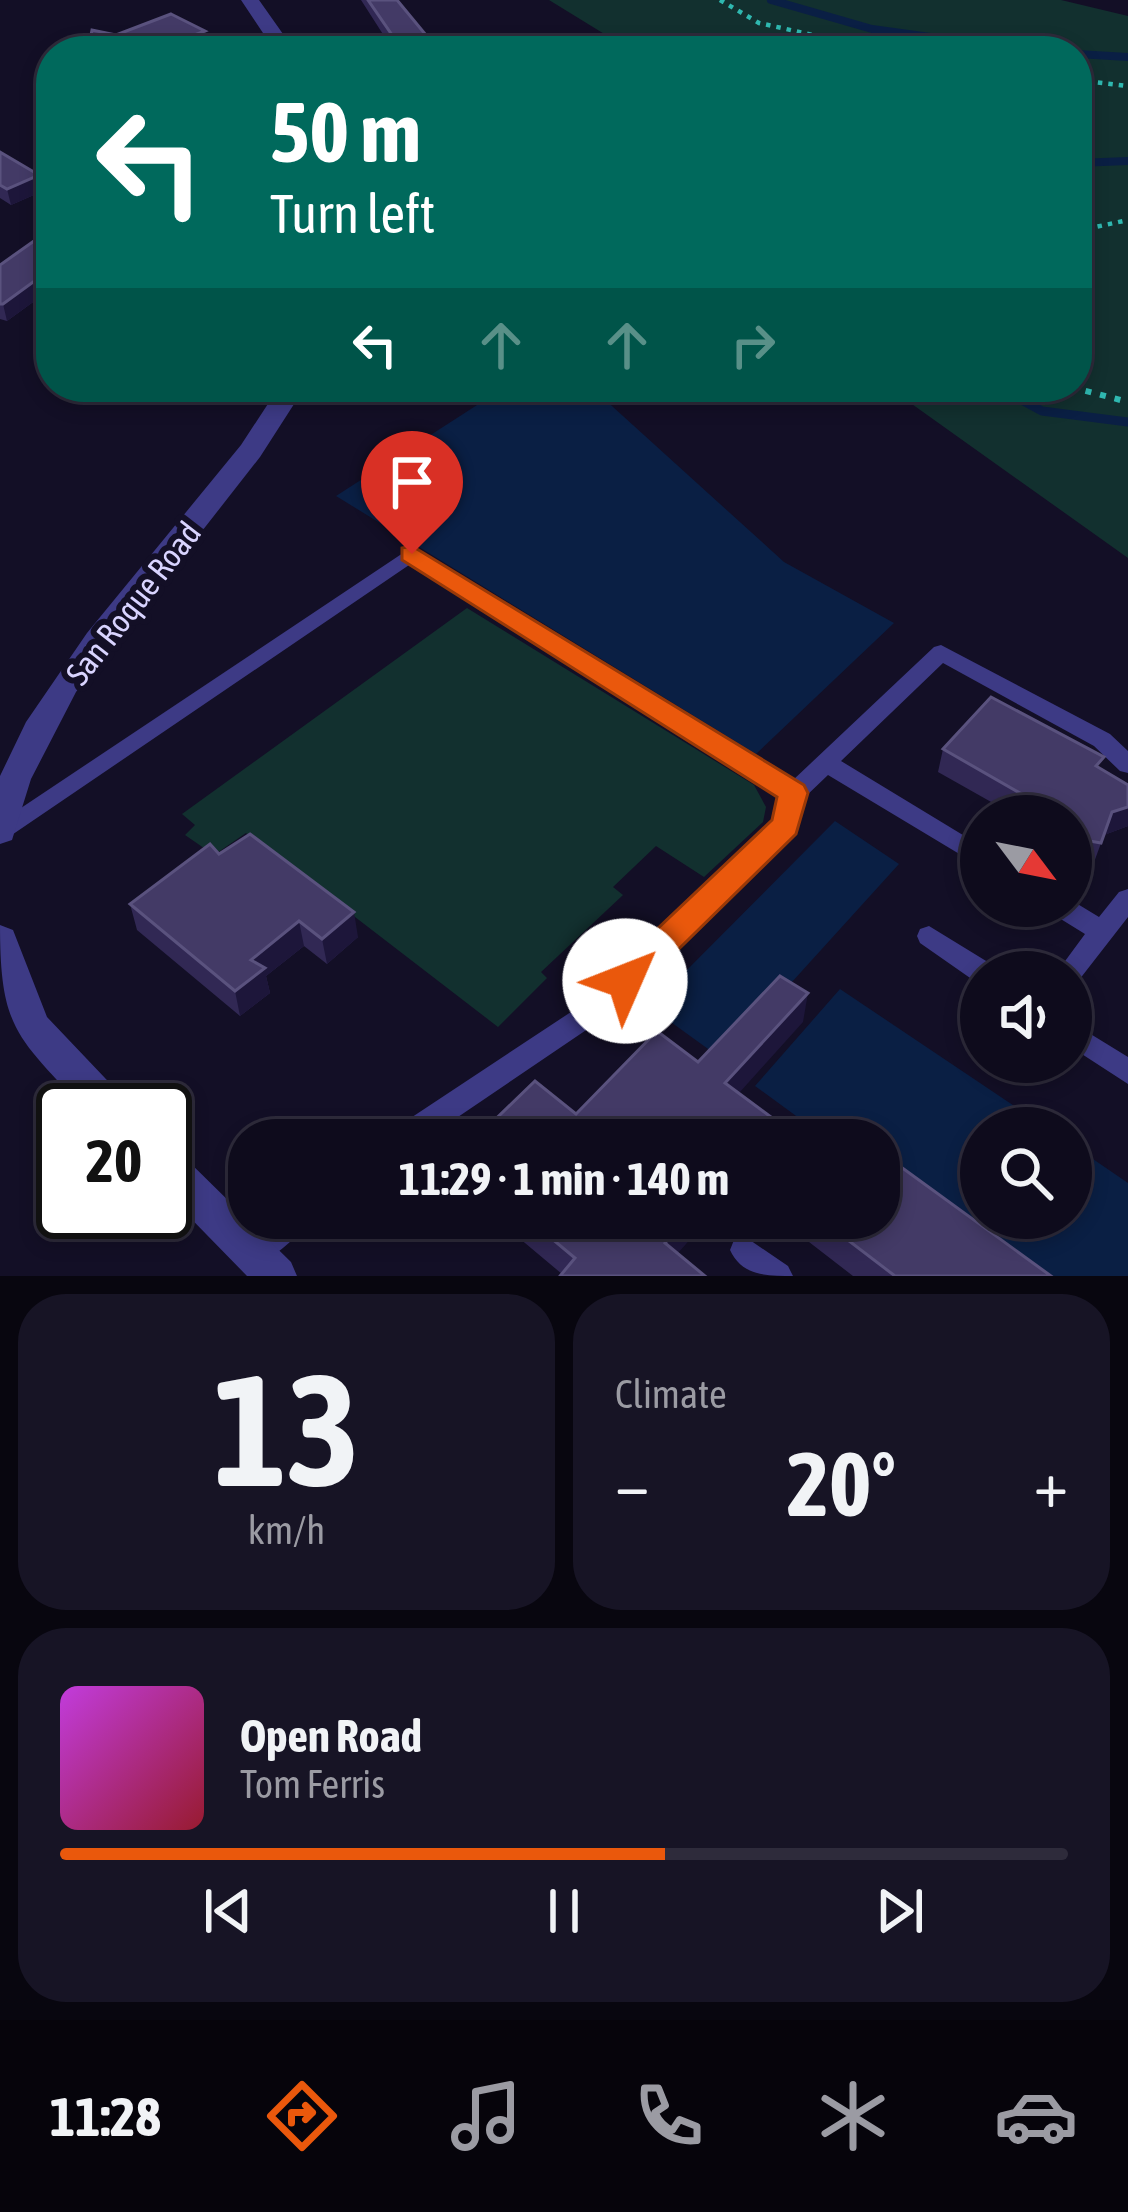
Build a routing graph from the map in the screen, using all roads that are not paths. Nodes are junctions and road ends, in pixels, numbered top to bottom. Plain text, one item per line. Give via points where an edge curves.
1 (250, 0) edge
2 (275, 36) edge
3 (281, 402) edge
4 (825, 762) junction
5 (1128, 765) edge
6 (794, 793) junction
7 (0, 833) edge
8 (960, 845) edge
9 (1128, 899) edge
10 (1092, 926) edge
11 (1102, 932) junction
12 (929, 936) dead end
13 (0, 940) edge
14 (1087, 951) edge
15 (960, 957) edge
16 (1092, 1047) edge
17 (1128, 1072) edge
18 (85, 1083) edge
19 (432, 1119) edge
20 (192, 1192) edge
21 (281, 1239) edge
22 (744, 1250) dead end
23 (264, 1265) edge
24 (778, 1276) edge

1 - 2 street
3 - 7 street, San Roque Road via 198,521 81,663 20,764
4 - 5 lane via 941,652 1102,740
4 - 6 lane
4 - 8 lane
6 - 7 lane via 412,554
6 - 19 lane via 786,826 592,1012
9 - 11 lane
10 - 11 lane
11 - 14 lane
12 - 15 lane
13 - 18 street via 32,1026
16 - 17 lane
20 - 23 street
21 - 23 lane
22 - 24 lane

